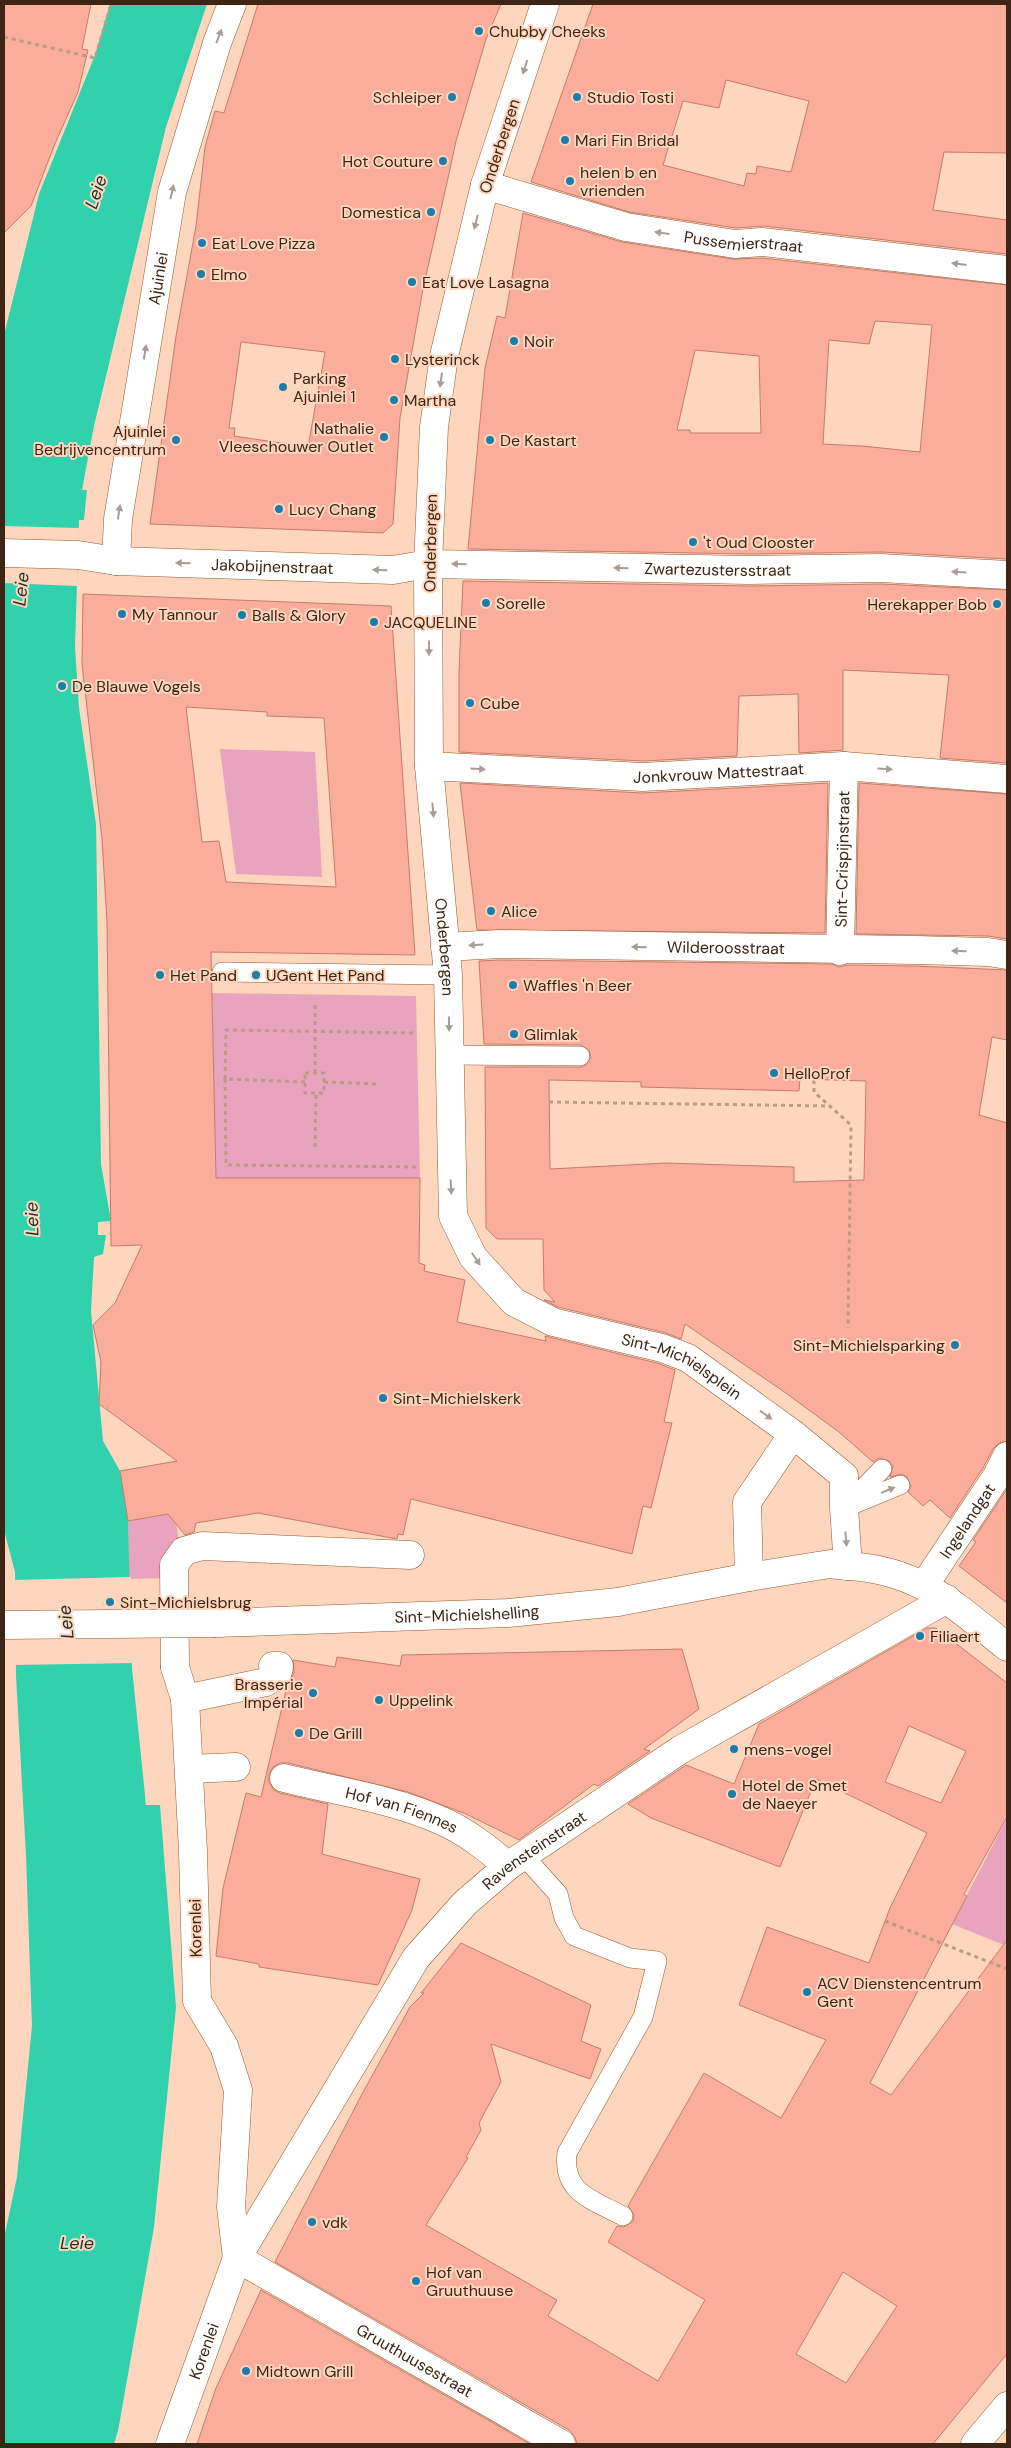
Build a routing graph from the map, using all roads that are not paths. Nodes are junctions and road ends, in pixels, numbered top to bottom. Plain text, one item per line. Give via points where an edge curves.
1 (232, 4) edge
2 (545, 4) edge
3 (485, 185) junction
4 (1007, 270) edge
5 (4, 553) edge
6 (116, 561) junction
7 (428, 564) junction
8 (1007, 575) edge
9 (429, 766) junction
10 (844, 766) junction
11 (1007, 779) edge
12 (445, 947) junction
13 (840, 951) junction
14 (1007, 956) edge
15 (222, 972) dead end
16 (448, 974) junction
17 (449, 1044) junction
18 (580, 1056) dead end
19 (453, 1216) joint
20 (793, 1434) junction
21 (1007, 1456) edge
22 (882, 1469) dead end
23 (900, 1485) dead end
24 (844, 1508) junction
25 (410, 1555) dead end
26 (848, 1566) junction
27 (749, 1577) junction
28 (925, 1584) junction
29 (948, 1599) junction
30 (4, 1625) edge
31 (1007, 1647) edge
32 (273, 1666) dead end
33 (186, 1699) junction
34 (236, 1767) dead end
35 (189, 1769) junction
36 (284, 1778) dead end
37 (516, 1861) junction
38 (388, 2006) joint
39 (623, 2216) dead end
40 (237, 2258) junction
41 (1007, 2406) edge
42 (170, 2444) edge
43 (561, 2444) edge
44 (975, 2444) edge

6 -> 1 street, Ajuinlei via 118,519 172,192
2 -> 3 street, Onderbergen
4 -> 3 street, Pussemierstraat via 762,242 735,244 626,228
3 -> 7 street, Onderbergen via 443,365 434,427
5 - 6 street, Jakobijnenstraat via 78,555
7 -> 6 street, Jakobijnenstraat via 393,570
8 -> 7 street, Zwartezustersstraat via 881,568 749,570
7 -> 9 street, Onderbergen
9 -> 10 street, Jonkvrouw Mattestraat via 644,777
9 -> 12 street, Onderbergen
10 -> 11 street, Jonkvrouw Mattestraat
10 - 13 street, Sint-Crispijnstraat
13 -> 12 street, Wilderoosstraat via 500,944
12 - 16 street, Onderbergen
14 -> 13 street, Wilderoosstraat via 988,952
15 - 16 lane
16 -> 17 street, Onderbergen
17 - 18 lane
17 -> 19 street, Onderbergen
19 -> 20 street, Sint-Michielsplein via 473,1256 514,1302 553,1322 662,1348 688,1358
20 - 24 street, Sint-Michielsplein via 844,1476
20 - 27 street via 747,1502
21 - 28 street, Ingelandgat
22 - 24 lane
24 -> 23 lane
24 -> 26 street, Sint-Michielsplein
25 - 33 street, Korenlei via 202,1546 184,1551 174,1565 175,1667
26 - 27 street, Sint-Michielshelling via 830,1564
26 - 28 street, Sint-Michielshelling via 872,1567
27 - 30 street, Sint-Michielshelling, bridge via 618,1602 517,1612 384,1619
28 - 29 street, Sint-Michielshelling
29 - 31 street, Sint-Michielshelling
29 - 37 street, Ravensteinstraat via 680,1750
32 - 33 street via 279,1666 279,1671 266,1682
33 - 35 street, Korenlei
34 - 35 street
35 - 40 street, Korenlei via 197,2001 224,2046 238,2090 231,2207
36 - 37 street, Hof van Fiennes via 413,1810 444,1822
37 - 38 street, Ravensteinstraat via 464,1903 416,1958
37 - 39 lane via 558,1894 564,1918 574,1936 630,1958 657,1960 643,2017 567,2153 565,2166 570,2182 581,2194
38 - 40 street, Korenlei
40 - 42 street, Korenlei
40 - 43 street, Gruuthuusestraat
41 - 44 street

